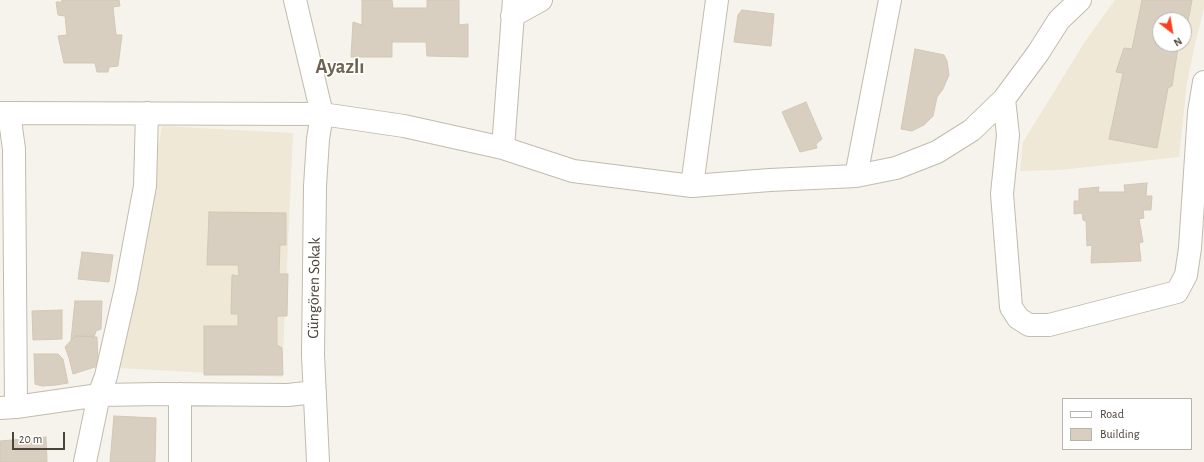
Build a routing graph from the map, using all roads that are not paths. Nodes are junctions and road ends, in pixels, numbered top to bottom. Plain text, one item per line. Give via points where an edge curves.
1 (295, 0) edge
2 (540, 0) edge
3 (717, 0) edge
4 (890, 0) edge
5 (1080, 0) edge
6 (513, 8) edge
7 (1061, 10) edge
8 (1204, 82) edge
9 (1004, 99) junction
10 (5, 113) edge
11 (147, 113) junction
12 (322, 114) junction
13 (503, 148) junction
14 (1200, 164) edge
15 (856, 176) junction
16 (692, 186) junction
17 (314, 392) junction
18 (180, 394) junction
19 (99, 395) junction
20 (8, 408) edge
21 (85, 462) edge
22 (180, 462) edge
23 (318, 462) edge

1 - 12 street
2 - 6 street
3 - 16 street
4 - 15 street
5 - 7 street
6 - 13 street
7 - 9 street via 1038,53
8 - 14 street via 1199,112
9 - 14 street via 1008,135 1002,194 1010,307 1018,318 1029,325 1049,325 1177,292 1186,275
9 - 15 street via 972,130 937,152 896,168
10 - 11 street
10 - 20 street via 14,149
11 - 12 street
11 - 19 street via 145,186 126,288 106,376
12 - 13 street via 404,126
12 - 17 street, Güngören Sokak via 315,186 312,355
13 - 16 street via 573,171
15 - 16 street
17 - 18 street via 288,395
17 - 23 street, Güngören Sokak
18 - 19 street
18 - 22 street
19 - 20 street
19 - 21 street

